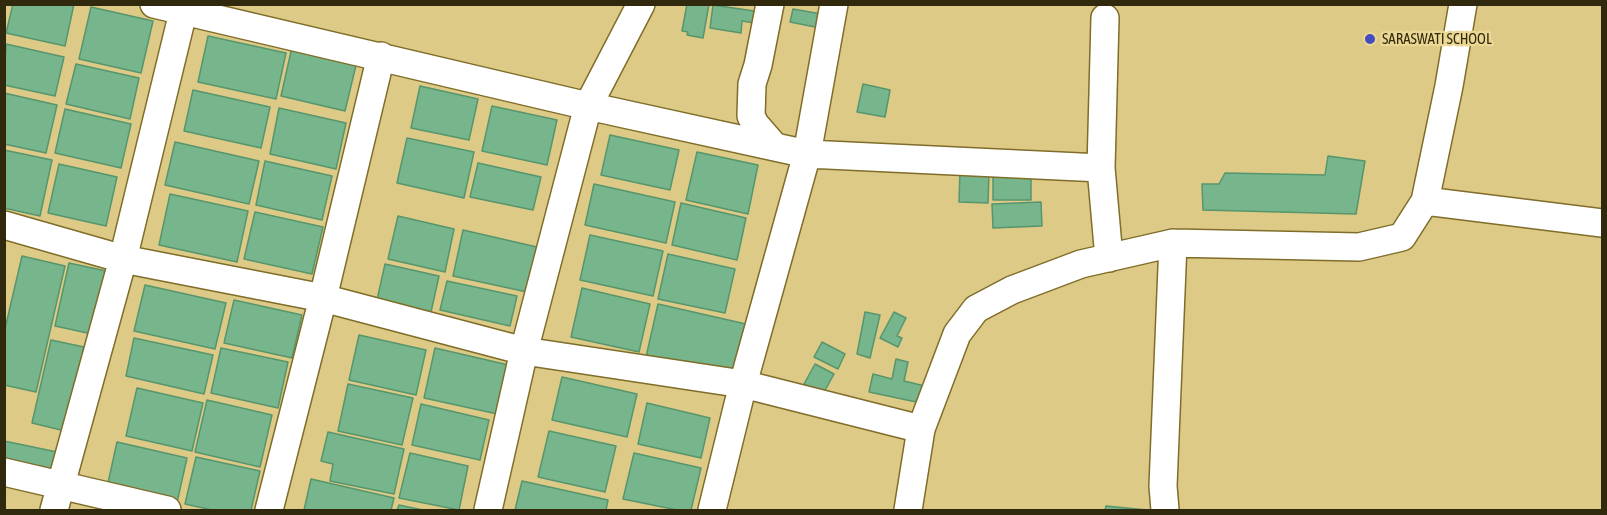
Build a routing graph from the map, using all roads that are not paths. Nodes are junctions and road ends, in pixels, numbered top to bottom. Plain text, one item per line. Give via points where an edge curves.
1 (154, 4) edge
2 (640, 4) edge
3 (770, 4) edge
4 (834, 4) edge
5 (1463, 4) edge
6 (184, 8) edge
7 (1105, 18) dead end
8 (381, 56) junction
9 (588, 106) junction
10 (775, 147) junction
11 (807, 154) junction
12 (1101, 168) junction
13 (1425, 201) junction
14 (1602, 223) edge
15 (4, 225) edge
16 (1173, 243) junction
17 (1109, 258) junction
18 (123, 260) junction
19 (323, 298) junction
20 (524, 351) junction
21 (743, 384) junction
22 (921, 429) junction
23 (4, 472) edge
24 (57, 498) edge
25 (167, 510) edge
26 (269, 510) edge
27 (488, 510) edge
28 (712, 510) edge
29 (908, 510) edge
30 (1166, 510) edge

1 - 6 street
2 - 9 street
3 - 10 street via 752,84 751,116
4 - 11 street
5 - 13 street
6 - 8 street
6 - 18 street
7 - 12 street
8 - 9 street
8 - 19 street
9 - 10 street
9 - 20 street
10 - 11 street
11 - 12 street
11 - 21 street
12 - 17 street
13 - 14 street
13 - 16 street via 1402,237 1359,248
15 - 18 street
16 - 17 street
16 - 30 street via 1163,486
17 - 22 street via 1081,264 1012,290 976,309 957,334
18 - 19 street
18 - 24 street
19 - 20 street
19 - 26 street
20 - 21 street
20 - 27 street
21 - 22 street
21 - 28 street
22 - 29 street
23 - 24 street
24 - 25 street

